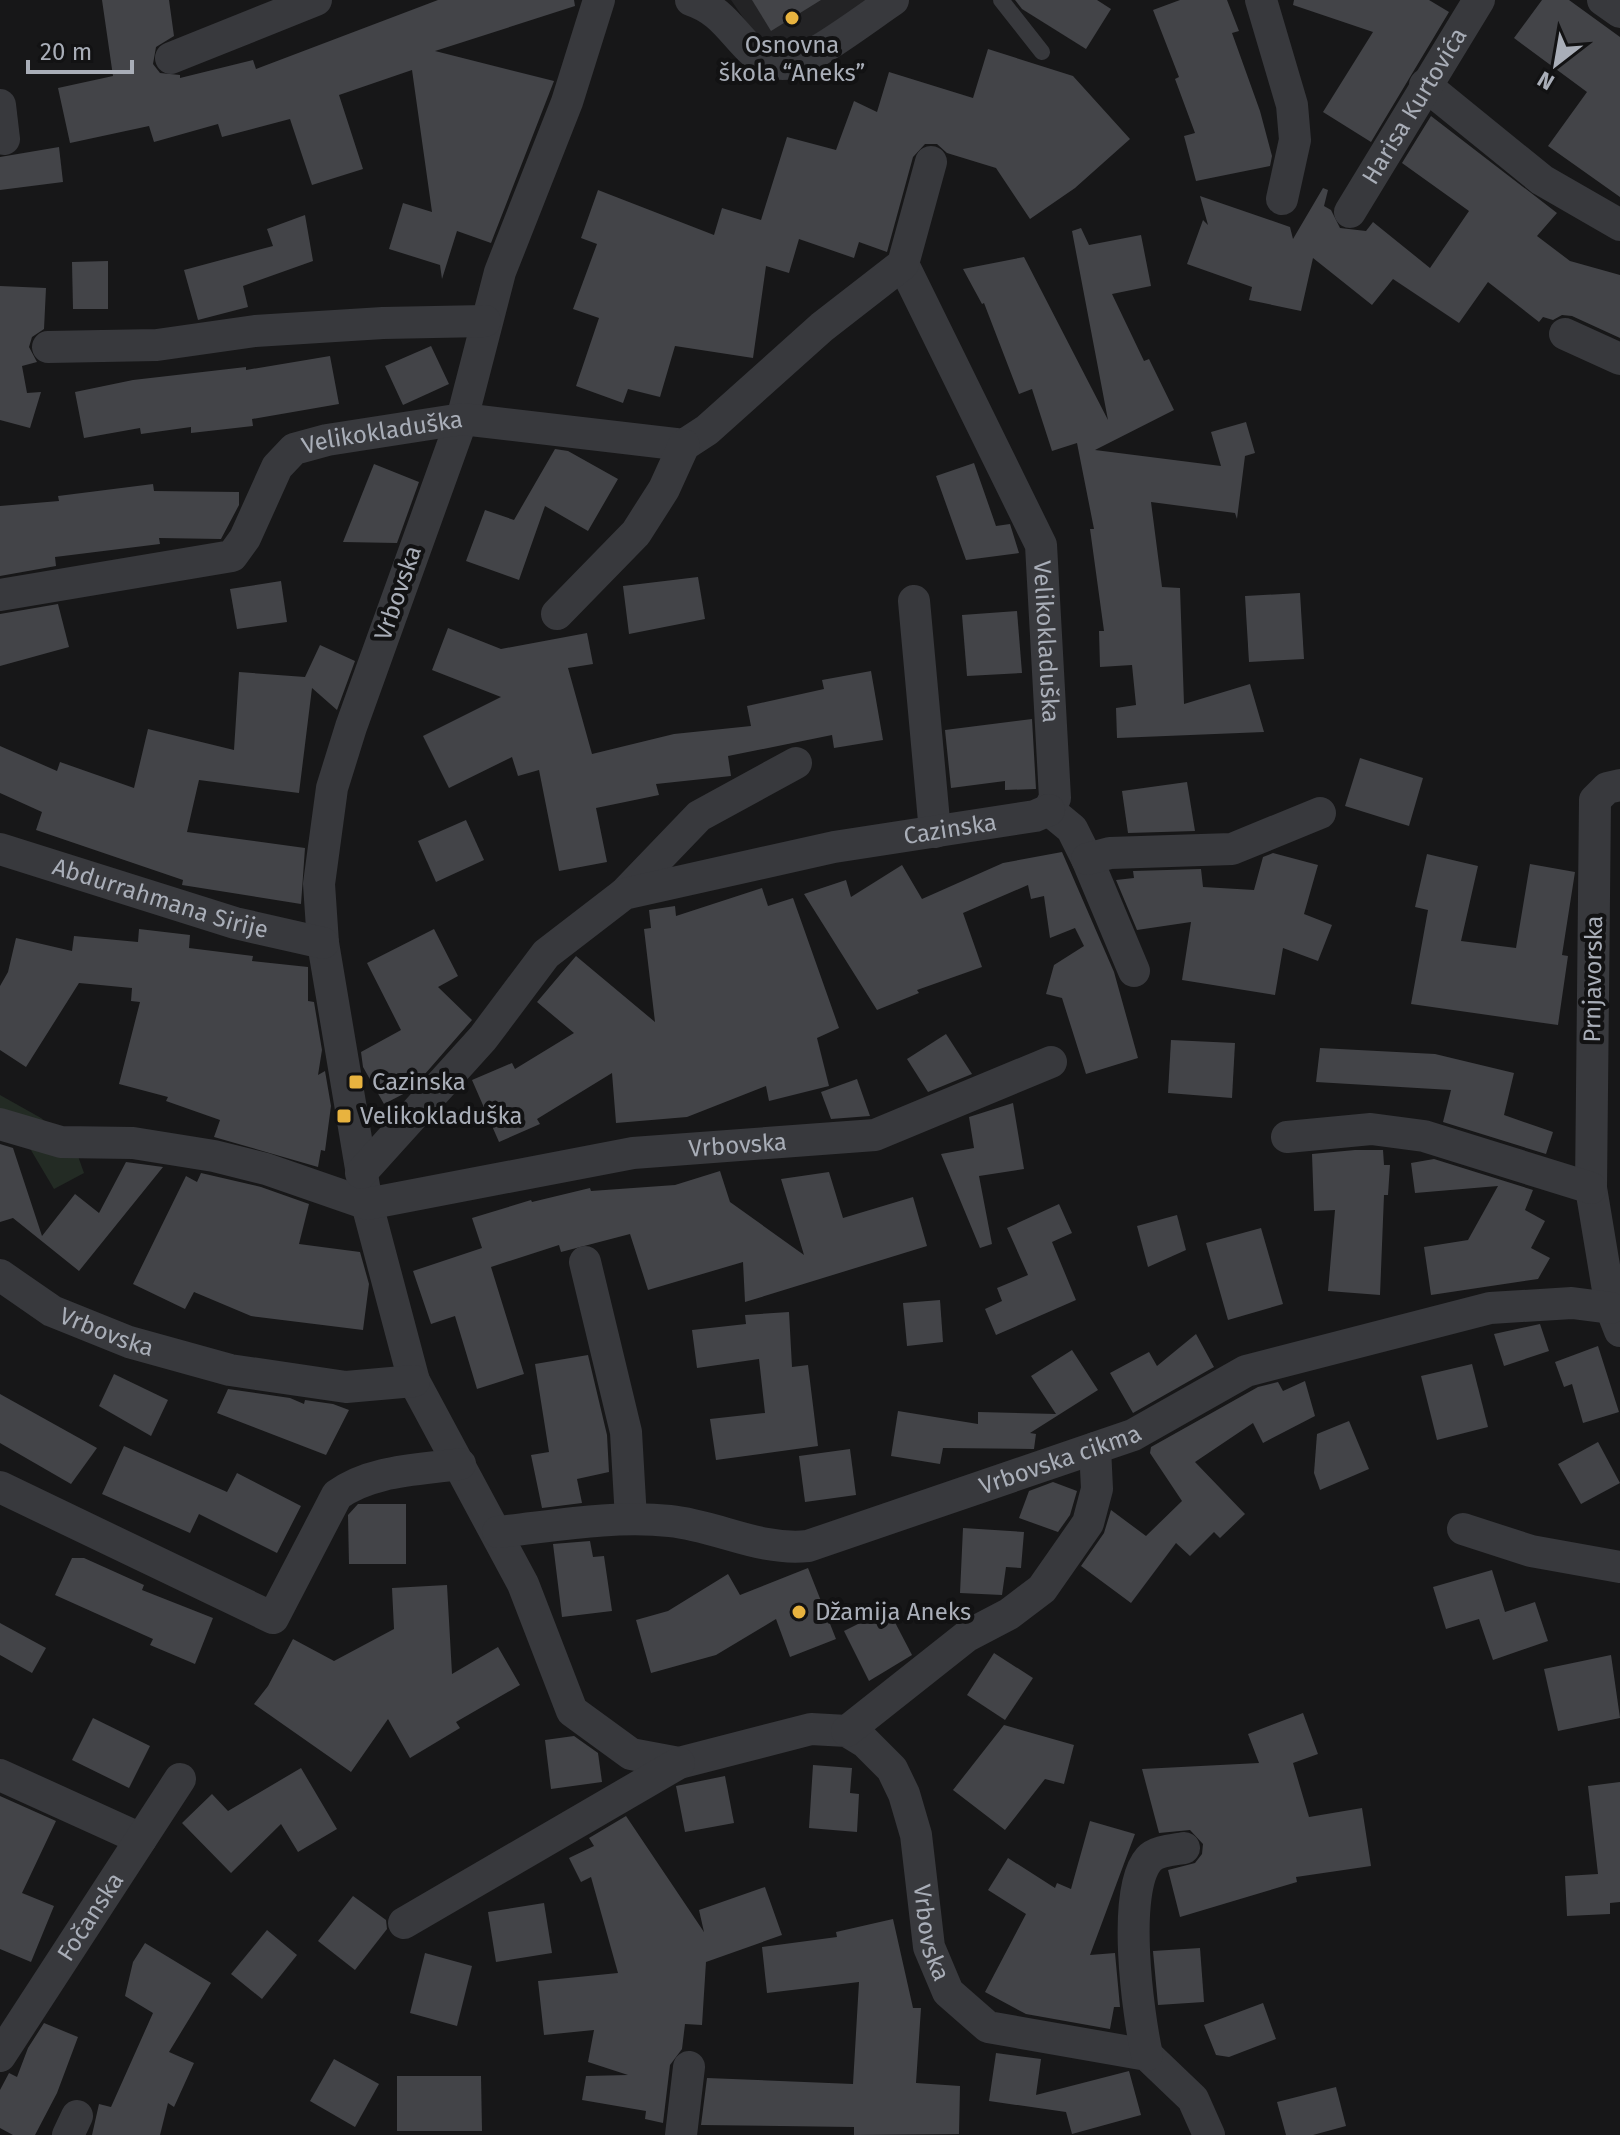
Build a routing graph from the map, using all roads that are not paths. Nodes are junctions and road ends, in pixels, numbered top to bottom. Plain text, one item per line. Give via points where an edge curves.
1 (316, 0) edge
2 (599, 0) edge
3 (691, 0) edge
4 (893, 0) edge
5 (1001, 0) edge
6 (1261, 0) edge
7 (1479, 0) edge
8 (1603, 0) edge
9 (1620, 12) edge
10 (1042, 52) dead end
11 (171, 58) dead end
12 (1425, 85) junction
13 (0, 105) edge
14 (4, 139) dead end
15 (931, 162) dead end
16 (1282, 199) dead end
17 (1350, 212) dead end
18 (1620, 225) edge
19 (903, 264) junction
20 (485, 321) junction
21 (1565, 334) dead end
22 (48, 347) dead end
23 (1620, 359) edge
24 (462, 419) junction
25 (684, 445) junction
26 (0, 595) edge
27 (914, 601) dead end
28 (557, 614) dead end
29 (796, 763) dead end
30 (1620, 785) edge
31 (1049, 810) junction
32 (1320, 813) dead end
33 (935, 832) junction
34 (0, 849) edge
35 (1087, 859) junction
36 (624, 894) junction
37 (323, 943) junction
38 (1134, 971) dead end
39 (1051, 1062) dead end
40 (0, 1124) edge
41 (1287, 1137) dead end
42 (361, 1173) junction
43 (1591, 1188) junction
44 (367, 1204) junction
45 (585, 1262) dead end
46 (0, 1275) edge
47 (1615, 1319) edge
48 (414, 1381) junction
49 (1095, 1448) junction
50 (460, 1464) junction
51 (0, 1487) edge
52 (631, 1519) junction
53 (1463, 1529) dead end
54 (498, 1532) junction
55 (1620, 1567) edge
56 (847, 1731) junction
57 (679, 1763) junction
58 (0, 1775) edge
59 (180, 1779) dead end
60 (141, 1839) junction
61 (1184, 1848) dead end
62 (404, 1923) dead end
63 (1147, 2055) junction
64 (0, 2056) edge
65 (689, 2067) dead end
66 (681, 2135) edge
67 (1209, 2135) edge

1 - 11 street
2 - 20 street, Vrbovska
3 - 4 street via 717,12 753,53 773,64 795,63
5 - 10 lane
6 - 16 street via 1292,105 1295,140
7 - 12 street, Harisa Kurtovića
8 - 9 street
12 - 17 street, Harisa Kurtovića
12 - 18 street via 1542,180
13 - 14 street
15 - 19 street
19 - 25 street
19 - 31 street, Velikokladuška via 1041,545 1055,798
20 - 22 street via 255,331 157,345
20 - 24 street, Vrbovska
21 - 23 street
24 - 25 street, Velikokladuška
24 - 26 street, Velikokladuška via 294,449 277,467 232,556
24 - 37 street, Vrbovska via 332,788 319,884
25 - 28 street via 636,533
27 - 33 street
29 - 36 street via 699,816
30 - 43 street, Prnjavorska via 1607,788 1595,800
31 - 33 street, Cazinska
31 - 35 street via 1072,829
32 - 35 street via 1232,849 1110,853
33 - 36 street, Cazinska via 834,847
34 - 37 street, Abdurrahmana Sirije via 235,923
35 - 38 street
36 - 42 street, Cazinska via 546,954 483,1038
37 - 42 street, Vrbovska
39 - 44 street, Vrbovska via 875,1135 633,1153
40 - 44 street, Vrbovska via 61,1142 133,1143 214,1156
41 - 43 street via 1371,1129 1424,1136
42 - 44 street, Vrbovska
43 - 47 street, Prnjavorska
44 - 48 street, Vrbovska
45 - 52 street via 626,1432
46 - 48 street, Vrbovska via 52,1311 129,1342 230,1370 346,1387
47 - 49 street, Vrbovska cikma via 1572,1303 1490,1308 1246,1371 1133,1435
48 - 50 street, Vrbovska
49 - 52 street, Vrbovska cikma via 808,1546 782,1549 672,1521
49 - 56 street via 1097,1489 1088,1523 1042,1589 967,1636
50 - 51 street via 371,1477 337,1495 273,1618
50 - 54 street, Vrbovska
52 - 54 street, Vrbovska cikma
53 - 55 street via 1531,1551
54 - 57 street, Vrbovska via 572,1711 631,1754
56 - 57 street, Vrbovska via 811,1729
56 - 63 street, Vrbovska via 892,1769 904,1794 916,1835 929,1947 948,1992 988,2027
57 - 62 street, Vrbovska
58 - 60 street
59 - 60 street, Fočanska
60 - 64 street, Fočanska
61 - 63 street via 1152,1855 1134,1888 1136,1973
63 - 67 street via 1193,2099
65 - 66 street

